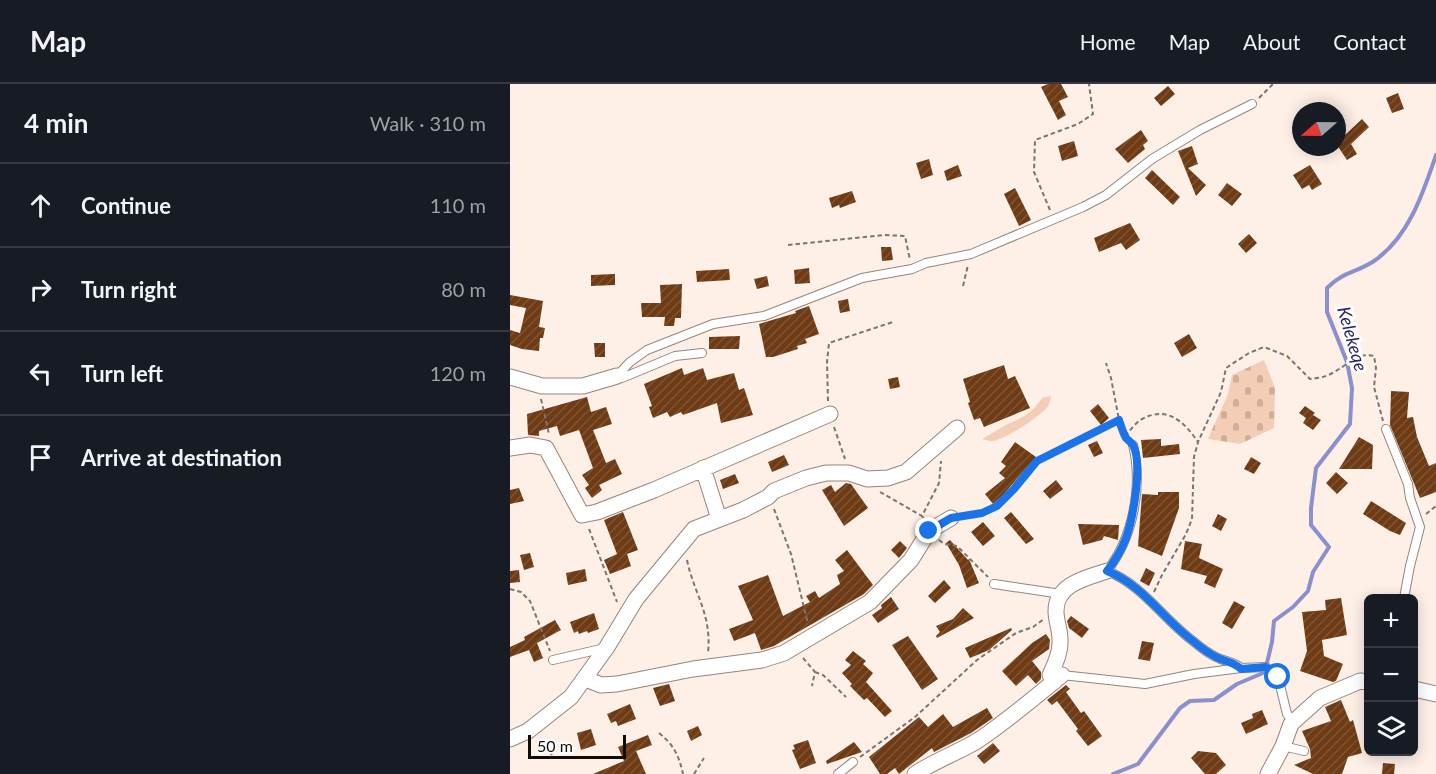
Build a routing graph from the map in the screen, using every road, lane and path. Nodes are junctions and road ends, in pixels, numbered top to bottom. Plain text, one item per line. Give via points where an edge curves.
1 (1089, 84) edge
2 (1273, 84) edge
3 (1252, 104) joint
4 (1054, 219) junction
5 (788, 245) dead end
6 (971, 254) junction
7 (912, 269) junction
8 (963, 286) dead end
9 (893, 322) dead end
10 (702, 353) dead end
11 (1106, 363) dead end
12 (617, 376) junction
13 (510, 377) edge
14 (542, 387) junction
15 (830, 414) junction
16 (1119, 420) junction
17 (957, 428) dead end
18 (1386, 429) joint
19 (1198, 442) junction
20 (1133, 445) dead end
21 (510, 448) edge
22 (546, 448) junction
23 (703, 468) junction
24 (849, 473) junction
25 (867, 479) junction
26 (768, 497) junction
27 (1436, 506) edge
28 (582, 515) junction
29 (922, 516) dead end
30 (951, 518) joint
31 (718, 519) junction
32 (1419, 519) junction
33 (686, 539) junction
34 (1107, 571) junction
35 (994, 584) dead end
36 (510, 589) edge
37 (1061, 594) junction
38 (1405, 594) edge
39 (1150, 600) junction
40 (1056, 610) junction
41 (627, 612) junction
42 (811, 636) junction
43 (793, 647) junction
44 (607, 648) junction
45 (553, 660) joint
46 (706, 668) junction
47 (1241, 669) junction
48 (815, 672) junction
49 (1058, 678) junction
50 (586, 679) junction
51 (1364, 682) edge
52 (812, 686) dead end
53 (1418, 690) edge
54 (1436, 694) edge
55 (846, 697) dead end
56 (1294, 722) junction
57 (532, 728) junction
58 (659, 734) dead end
59 (510, 739) edge
60 (1283, 746) junction
61 (1304, 751) dead end
62 (552, 755) dead end
63 (704, 758) dead end
64 (853, 762) joint
65 (683, 774) edge
66 (694, 774) edge
67 (838, 774) edge
68 (915, 774) edge
69 (1268, 774) edge

1 - 4 path via 1093,114 1035,140 1034,172
2 - 3 path
3 - 4 lane via 1152,159 1107,195
4 - 6 lane
5 - 7 path via 905,236
6 - 7 lane
6 - 8 path
7 - 12 lane via 862,278 765,316 713,324 647,350
9 - 15 path via 829,343
10 - 12 lane via 675,356 622,378
11 - 16 path
12 - 14 street via 583,386
13 - 14 street
14 - 22 path via 549,433
15 - 23 street
15 - 24 path
16 - 19 path via 1125,436 1141,419 1173,416 1187,426
16 - 30 path via 1037,461 997,506
17 - 25 street via 906,472
18 - 19 path via 1374,387 1374,356 1365,354 1336,372 1310,379 1287,356 1264,347 1226,368 1221,392
18 - 32 lane
19 - 39 path via 1192,519
20 - 34 lane via 1137,461 1132,512 1126,537
21 - 22 street
22 - 28 street
23 - 28 street
23 - 31 street
24 - 25 street
24 - 26 street via 806,478
25 - 29 path via 871,486
26 - 31 street
26 - 42 path via 791,554
27 - 32 path
28 - 41 path via 614,596
30 - 42 street via 929,531 911,560 870,602
31 - 33 street via 694,529
32 - 38 lane
33 - 41 street
33 - 46 path via 687,562 706,623
34 - 37 street via 1078,580
34 - 39 lane via 1123,578
35 - 37 lane
36 - 45 path via 521,592 530,601
37 - 40 street
39 - 47 lane via 1191,640
40 - 49 street via 1060,641 1050,675
40 - 64 path via 977,660 915,717
41 - 44 street
42 - 43 street
43 - 46 street via 762,660
43 - 48 path
44 - 45 lane
44 - 50 street
46 - 50 street via 601,686
47 - 49 lane via 1145,684
47 - 56 lane via 1266,667 1278,677 1287,714
48 - 52 path
48 - 55 path
49 - 68 street via 974,742
50 - 57 street via 571,697
51 - 56 street via 1320,698
53 - 54 street
56 - 60 street
57 - 59 street
57 - 62 path
58 - 65 path via 678,753
60 - 61 lane
60 - 69 street
63 - 66 path
64 - 67 lane

